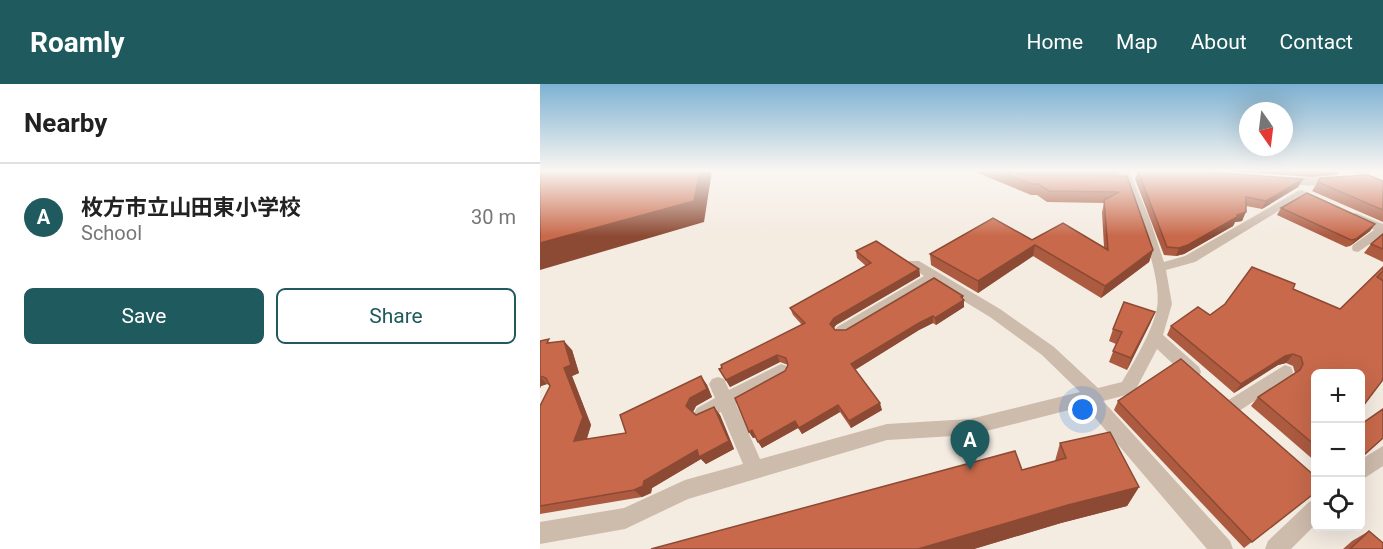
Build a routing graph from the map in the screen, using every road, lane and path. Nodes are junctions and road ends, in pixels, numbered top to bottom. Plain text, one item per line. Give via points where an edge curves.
1 (1133, 193) edge
2 (1308, 193) edge
3 (1342, 211) edge
4 (1383, 229) edge
5 (1358, 248) dead end
6 (914, 264) edge
7 (1159, 268) junction
8 (935, 276) junction
9 (842, 331) edge
10 (1153, 336) junction
11 (781, 371) edge
12 (1285, 372) dead end
13 (1206, 383) edge
14 (721, 393) junction
15 (1092, 398) junction
16 (703, 413) edge
17 (1249, 420) edge
18 (1383, 455) edge
19 (1365, 468) edge
20 (754, 469) junction
21 (1311, 514) edge
22 (540, 533) edge
23 (1222, 549) edge
24 (1276, 549) edge

1 - 7 street
2 - 7 street via 1190,259
3 - 4 street
4 - 5 street
6 - 8 street
7 - 10 street via 1165,305
8 - 9 street
8 - 15 street via 1048,351
10 - 13 street
10 - 15 street via 1128,388
11 - 14 street
12 - 17 street via 1228,402
14 - 16 street
14 - 20 street
15 - 20 street via 970,427 887,432
15 - 23 street
18 - 19 street
20 - 22 street via 685,490 625,518
21 - 24 street

